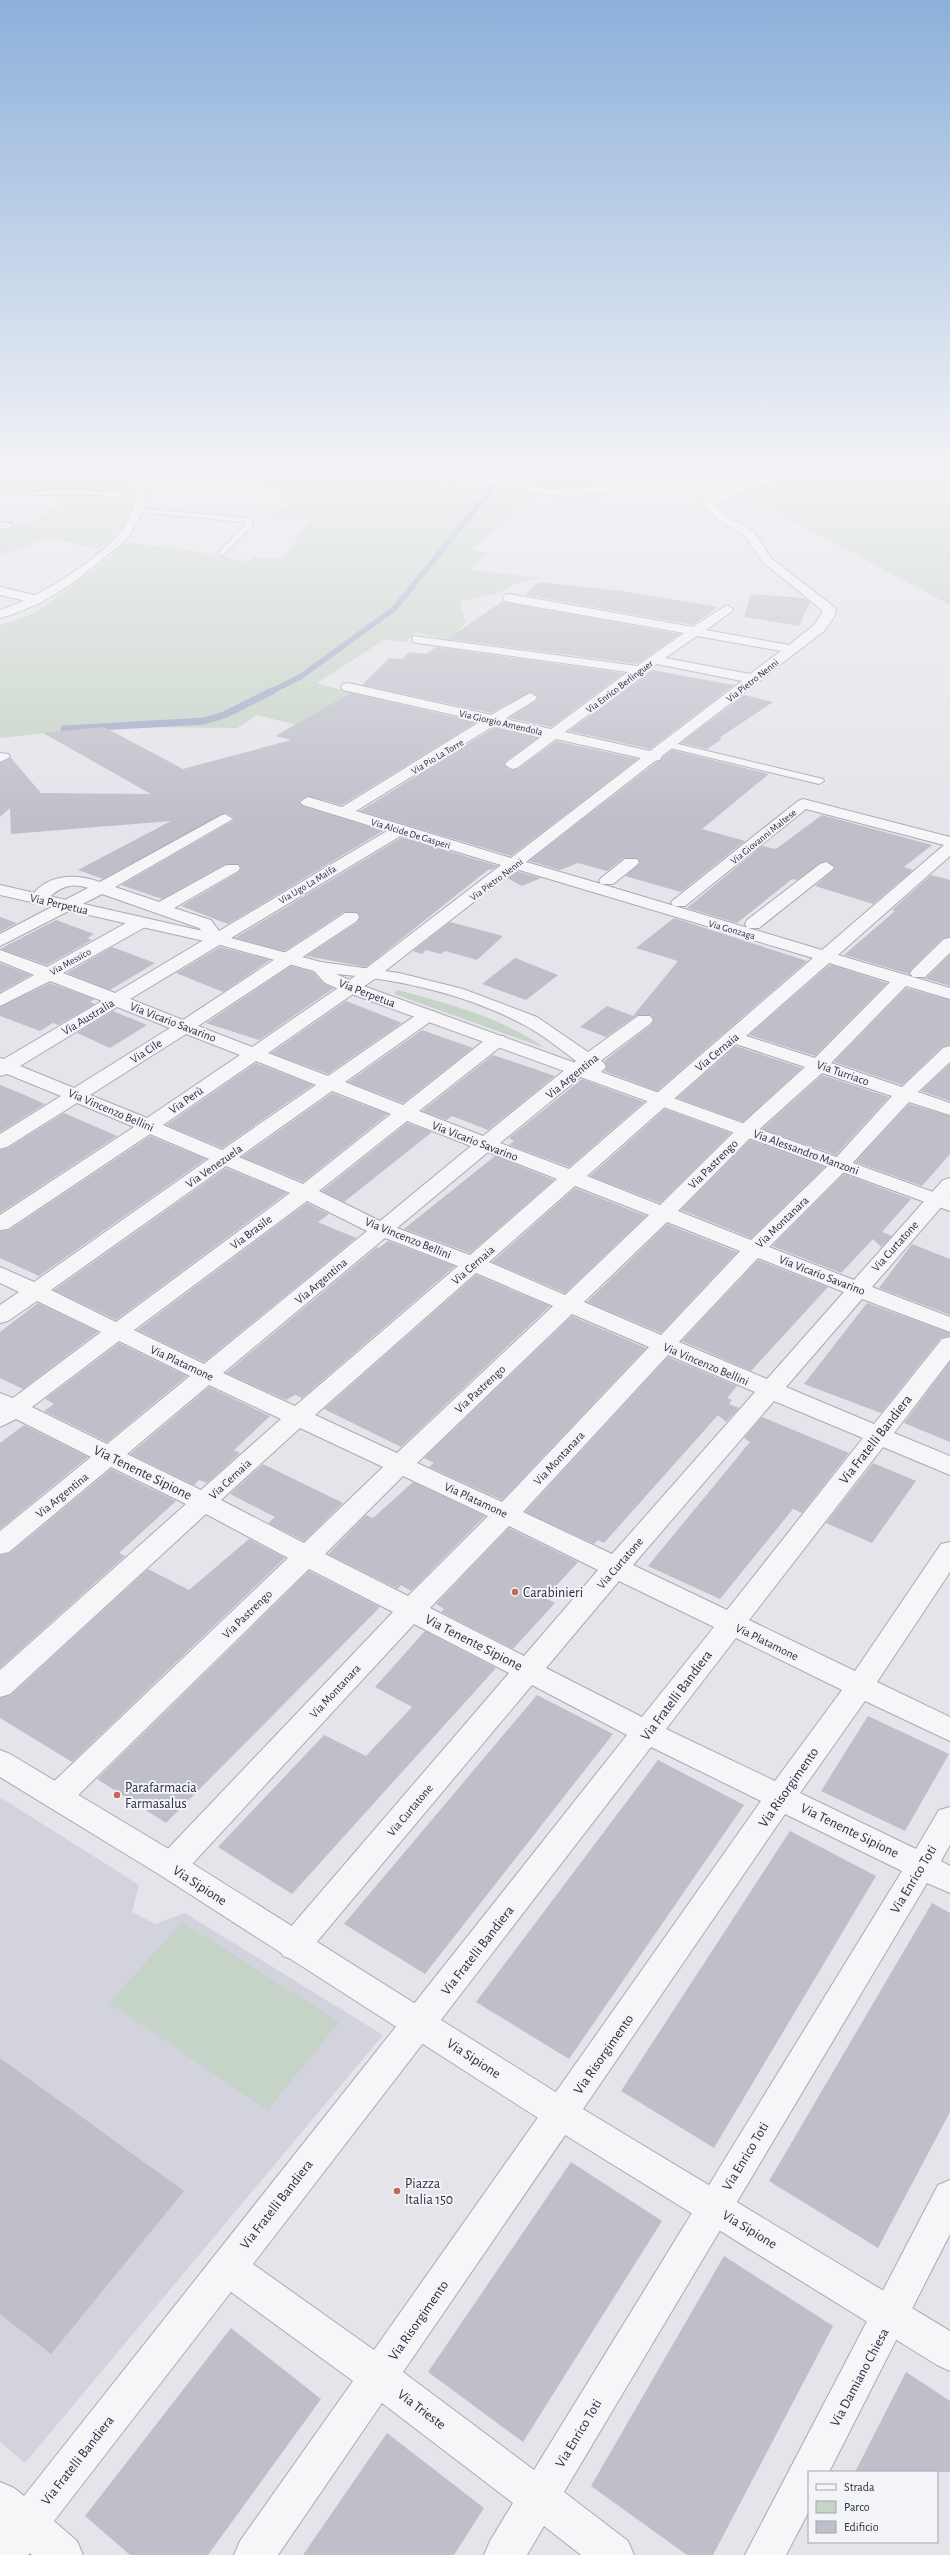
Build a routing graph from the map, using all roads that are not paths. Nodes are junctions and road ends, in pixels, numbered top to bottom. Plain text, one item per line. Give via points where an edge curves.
1 (62, 584) edge
2 (798, 584) edge
3 (0, 591) edge
4 (508, 598) dead end
5 (39, 600) junction
6 (727, 609) dead end
7 (0, 614) edge
8 (696, 632) junction
9 (418, 640) dead end
10 (792, 649) junction
11 (654, 660) junction
12 (640, 670) junction
13 (754, 679) junction
14 (348, 687) dead end
15 (530, 697) dead end
16 (495, 721) junction
17 (554, 734) junction
18 (670, 745) junction
19 (655, 756) junction
20 (512, 765) dead end
21 (819, 781) dead end
22 (308, 802) dead end
23 (343, 813) junction
24 (225, 818) dead end
25 (399, 830) junction
26 (950, 842) edge
27 (950, 848) edge
28 (520, 861) junction
29 (631, 862) dead end
30 (826, 867) dead end
31 (232, 868) dead end
32 (607, 881) junction
33 (102, 886) junction
34 (0, 890) edge
35 (37, 899) junction
36 (679, 902) junction
37 (68, 906) junction
38 (161, 908) junction
39 (351, 917) dead end
40 (141, 922) junction
41 (753, 924) junction
42 (216, 939) junction
43 (0, 941) edge
44 (950, 943) edge
45 (830, 953) junction
46 (0, 955) edge
47 (290, 958) junction
48 (320, 967) junction
49 (48, 974) junction
50 (370, 974) junction
51 (910, 976) junction
52 (950, 982) edge
53 (352, 988) junction
54 (950, 994) edge
55 (116, 1000) junction
56 (0, 1001) edge
57 (428, 1015) junction
58 (644, 1020) dead end
59 (184, 1027) junction
60 (735, 1038) junction
61 (497, 1040) junction
62 (950, 1052) edge
63 (254, 1054) junction
64 (584, 1065) junction
65 (819, 1065) junction
66 (2, 1067) edge
67 (330, 1085) junction
68 (905, 1094) junction
69 (77, 1096) junction
70 (661, 1099) junction
71 (950, 1109) edge
72 (402, 1113) junction
73 (149, 1126) junction
74 (747, 1130) junction
75 (0, 1143) edge
76 (486, 1144) junction
77 (225, 1159) junction
78 (840, 1165) junction
79 (572, 1178) junction
80 (305, 1192) junction
81 (946, 1196) edge
82 (663, 1214) junction
83 (0, 1224) edge
84 (382, 1230) junction
85 (754, 1249) junction
86 (474, 1264) junction
87 (0, 1274) edge
88 (856, 1289) junction
89 (36, 1291) junction
90 (569, 1305) junction
91 (0, 1316) edge
92 (950, 1325) edge
93 (116, 1332) junction
94 (950, 1344) edge
95 (664, 1346) junction
96 (207, 1375) junction
97 (768, 1390) junction
98 (5, 1410) edge
99 (299, 1416) junction
100 (878, 1435) junction
101 (109, 1455) junction
102 (400, 1465) junction
103 (950, 1466) edge
104 (205, 1502) junction
105 (506, 1514) junction
106 (0, 1545) edge
107 (950, 1551) edge
108 (308, 1556) junction
109 (615, 1568) junction
110 (412, 1609) junction
111 (730, 1624) junction
112 (529, 1670) junction
113 (0, 1686) edge
114 (860, 1686) junction
115 (950, 1730) edge
116 (648, 1733) junction
117 (0, 1762) edge
118 (57, 1796) junction
119 (781, 1796) junction
120 (950, 1819) edge
121 (171, 1866) junction
122 (936, 1873) edge
123 (294, 1946) junction
124 (419, 2023) junction
125 (561, 2114) junction
126 (950, 2197) edge
127 (714, 2208) junction
128 (227, 2267) junction
129 (891, 2315) junction
130 (950, 2352) edge
131 (378, 2376) junction
132 (809, 2471) edge
133 (808, 2473) edge
134 (538, 2499) junction
135 (13, 2513) edge
136 (3, 2555) edge
137 (63, 2555) edge
138 (254, 2555) edge
139 (504, 2555) edge
140 (614, 2555) edge
141 (765, 2555) edge

1 - 5 street
2 - 10 street, Via Pietro Nenni via 830,610 819,628
3 - 5 street
4 - 8 street
5 - 7 street
6 - 8 street, Via Enrico Berlinguer
8 - 10 street
8 - 11 street, Via Enrico Berlinguer
9 - 12 street
10 - 13 street, Via Pietro Nenni
11 - 12 street, Via Enrico Berlinguer
11 - 13 street
12 - 17 street, Via Enrico Berlinguer
13 - 18 street, Via Pietro Nenni
14 - 16 street, Via Giorgio Amendola
15 - 16 street, Via Pio La Torre
16 - 17 street, Via Giorgio Amendola
16 - 23 street, Via Pio La Torre
17 - 19 street, Via Giorgio Amendola
17 - 20 street, Via Enrico Berlinguer
18 - 19 street, Via Pietro Nenni
18 - 21 lane
19 - 28 street, Via Pietro Nenni
22 - 23 street, Via Alcide De Gasperi
23 - 25 street, Via Alcide De Gasperi
24 - 33 street
25 - 28 street, Via Alcide De Gasperi
25 - 42 street, Via Ugo La Malfa
26 - 36 street, Via Giovanni Maltese via 803,804
27 - 45 street, Via Cernaia
28 - 32 street, Via Gonzaga
28 - 45 street, Via Gonzaga
28 - 50 street, Via Pietro Nenni
29 - 32 street
30 - 41 street
31 - 38 street
32 - 36 street, Via Gonzaga
33 - 35 street via 82,881 62,881 51,884
33 - 37 street
33 - 38 street
34 - 35 street, Via Perpetua
35 - 37 street, Via Perpetua
36 - 41 street, Via Gonzaga
37 - 40 street, Via Perpetua
37 - 43 street
38 - 42 street via 205,924
39 - 47 street, Via Cile
40 - 42 street, Via Perpetua
40 - 49 street, Via Messico
41 - 45 street, Via Gonzaga
42 - 47 street, Via Perpetua
42 - 55 street, Via Australia
44 - 51 street, Via Pastrengo
45 - 51 street, Via Gonzaga
45 - 60 street, Via Cernaia
46 - 49 street, Via Vicario Savarino
47 - 48 street, Via Perpetua
47 - 59 street, Via Cile
48 - 50 street via 343,968
48 - 53 street, Via Perpetua via 330,979
49 - 55 street, Via Vicario Savarino
49 - 56 street, Via Messico
50 - 53 street, Via Perù
50 - 64 street via 412,982 478,1001 525,1019
51 - 52 street, Via Gonzaga
51 - 54 street, Via Gonzaga
51 - 65 street, Via Pastrengo
53 - 57 street, Via Perpetua
53 - 63 street, Via Perù
55 - 59 street, Via Vicario Savarino
55 - 66 street, Via Australia
57 - 61 street, Via Perpetua
57 - 67 street, Via Venezuela
58 - 64 street, Via Argentina
59 - 63 street, Via Vicario Savarino
59 - 69 street, Via Cile
60 - 65 street, Via Turriaco
60 - 70 street, Via Cernaia
61 - 64 street, Via Perpetua
61 - 72 street, Via Brasile
62 - 68 street, Via Montanara
63 - 67 street, Via Vicario Savarino
63 - 73 street, Via Perù
64 - 70 street, Via Perpetua via 626,1086
64 - 76 street, Via Argentina
65 - 68 street, Via Turriaco
65 - 74 street, Via Pastrengo
66 - 69 street, Via Vincenzo Bellini
67 - 72 street, Via Vicario Savarino
67 - 77 street, Via Venezuela
68 - 71 street, Via Turriaco
68 - 78 street, Via Montanara
69 - 73 street, Via Vincenzo Bellini
69 - 75 street, Via Cile
70 - 74 street, Via Alessandro Manzoni
70 - 79 street, Via Cernaia
72 - 76 street, Via Vicario Savarino
72 - 80 street, Via Brasile
73 - 77 street, Via Vincenzo Bellini
73 - 83 street, Via Perù
74 - 78 street, Via Alessandro Manzoni
74 - 82 street, Via Pastrengo
76 - 79 street, Via Vicario Savarino
76 - 84 street, Via Argentina
77 - 80 street, Via Vincenzo Bellini
77 - 89 street, Via Venezuela
78 - 81 street, Via Alessandro Manzoni
78 - 85 street, Via Montanara
79 - 82 street, Via Vicario Savarino
79 - 86 street, Via Cernaia
80 - 84 street, Via Vincenzo Bellini
80 - 93 street, Via Brasile
81 - 88 street, Via Curtatone
82 - 85 street, Via Vicario Savarino
82 - 90 street, Via Pastrengo
84 - 86 street, Via Vincenzo Bellini
84 - 96 street, Via Argentina
85 - 88 street, Via Vicario Savarino
85 - 95 street, Via Montanara
86 - 90 street, Via Vincenzo Bellini
86 - 99 street, Via Cernaia
87 - 89 street, Via Platamone
88 - 92 street, Via Vicario Savarino
88 - 97 street, Via Curtatone
89 - 91 street, Via Venezuela
89 - 93 street, Via Platamone
90 - 95 street, Via Vincenzo Bellini
90 - 102 street, Via Pastrengo
93 - 96 street, Via Platamone
93 - 98 street, Via Brasile
94 - 100 street, Via Fratelli Bandiera
95 - 97 street, Via Vincenzo Bellini
95 - 105 street, Via Montanara
96 - 99 street, Via Platamone
96 - 101 street, Via Argentina
97 - 100 street, Via Vincenzo Bellini
97 - 109 street, Via Curtatone
98 - 101 street, Via Tenente Sipione
99 - 102 street, Via Platamone
99 - 104 street, Via Cernaia
100 - 103 street, Via Vincenzo Bellini
100 - 111 street, Via Fratelli Bandiera
101 - 104 street, Via Tenente Sipione
101 - 106 street, Via Argentina
102 - 105 street, Via Platamone
102 - 108 street, Via Pastrengo
104 - 108 street, Via Tenente Sipione
104 - 113 street, Via Cernaia
105 - 109 street, Via Platamone
105 - 110 street, Via Montanara
107 - 114 street, Via Risorgimento
108 - 110 street, Via Tenente Sipione
108 - 118 street, Via Pastrengo
109 - 111 street, Via Platamone
109 - 112 street, Via Curtatone
110 - 112 street, Via Tenente Sipione
110 - 121 street, Via Montanara
111 - 114 street, Via Platamone
111 - 116 street, Via Fratelli Bandiera
112 - 116 street, Via Tenente Sipione
112 - 123 street, Via Curtatone
114 - 115 street, Via Platamone
114 - 119 street, Via Risorgimento
116 - 119 street, Via Tenente Sipione
116 - 124 street, Via Fratelli Bandiera
117 - 118 street, Via Sipione
118 - 121 street, Via Sipione
119 - 122 street, Via Tenente Sipione
119 - 125 street, Via Risorgimento
120 - 122 street, Via Enrico Toti
121 - 123 street, Via Sipione
122 - 127 street, Via Enrico Toti
123 - 124 street, Via Sipione
124 - 125 street, Via Sipione
124 - 128 street, Via Fratelli Bandiera
125 - 127 street, Via Sipione
125 - 131 street, Via Risorgimento
126 - 129 street, Via Damiano Chiesa
127 - 129 street, Via Sipione
127 - 134 street, Via Enrico Toti
128 - 131 street, Via Trieste
128 - 135 street, Via Fratelli Bandiera
129 - 130 street, Via Sipione
129 - 132 street, Via Damiano Chiesa
131 - 134 street, Via Trieste
131 - 138 street, Via Risorgimento
133 - 141 street, Via Damiano Chiesa
134 - 139 street, Via Enrico Toti
134 - 140 street, Via Trieste
135 - 136 street, Via Fratelli Bandiera
135 - 137 street

